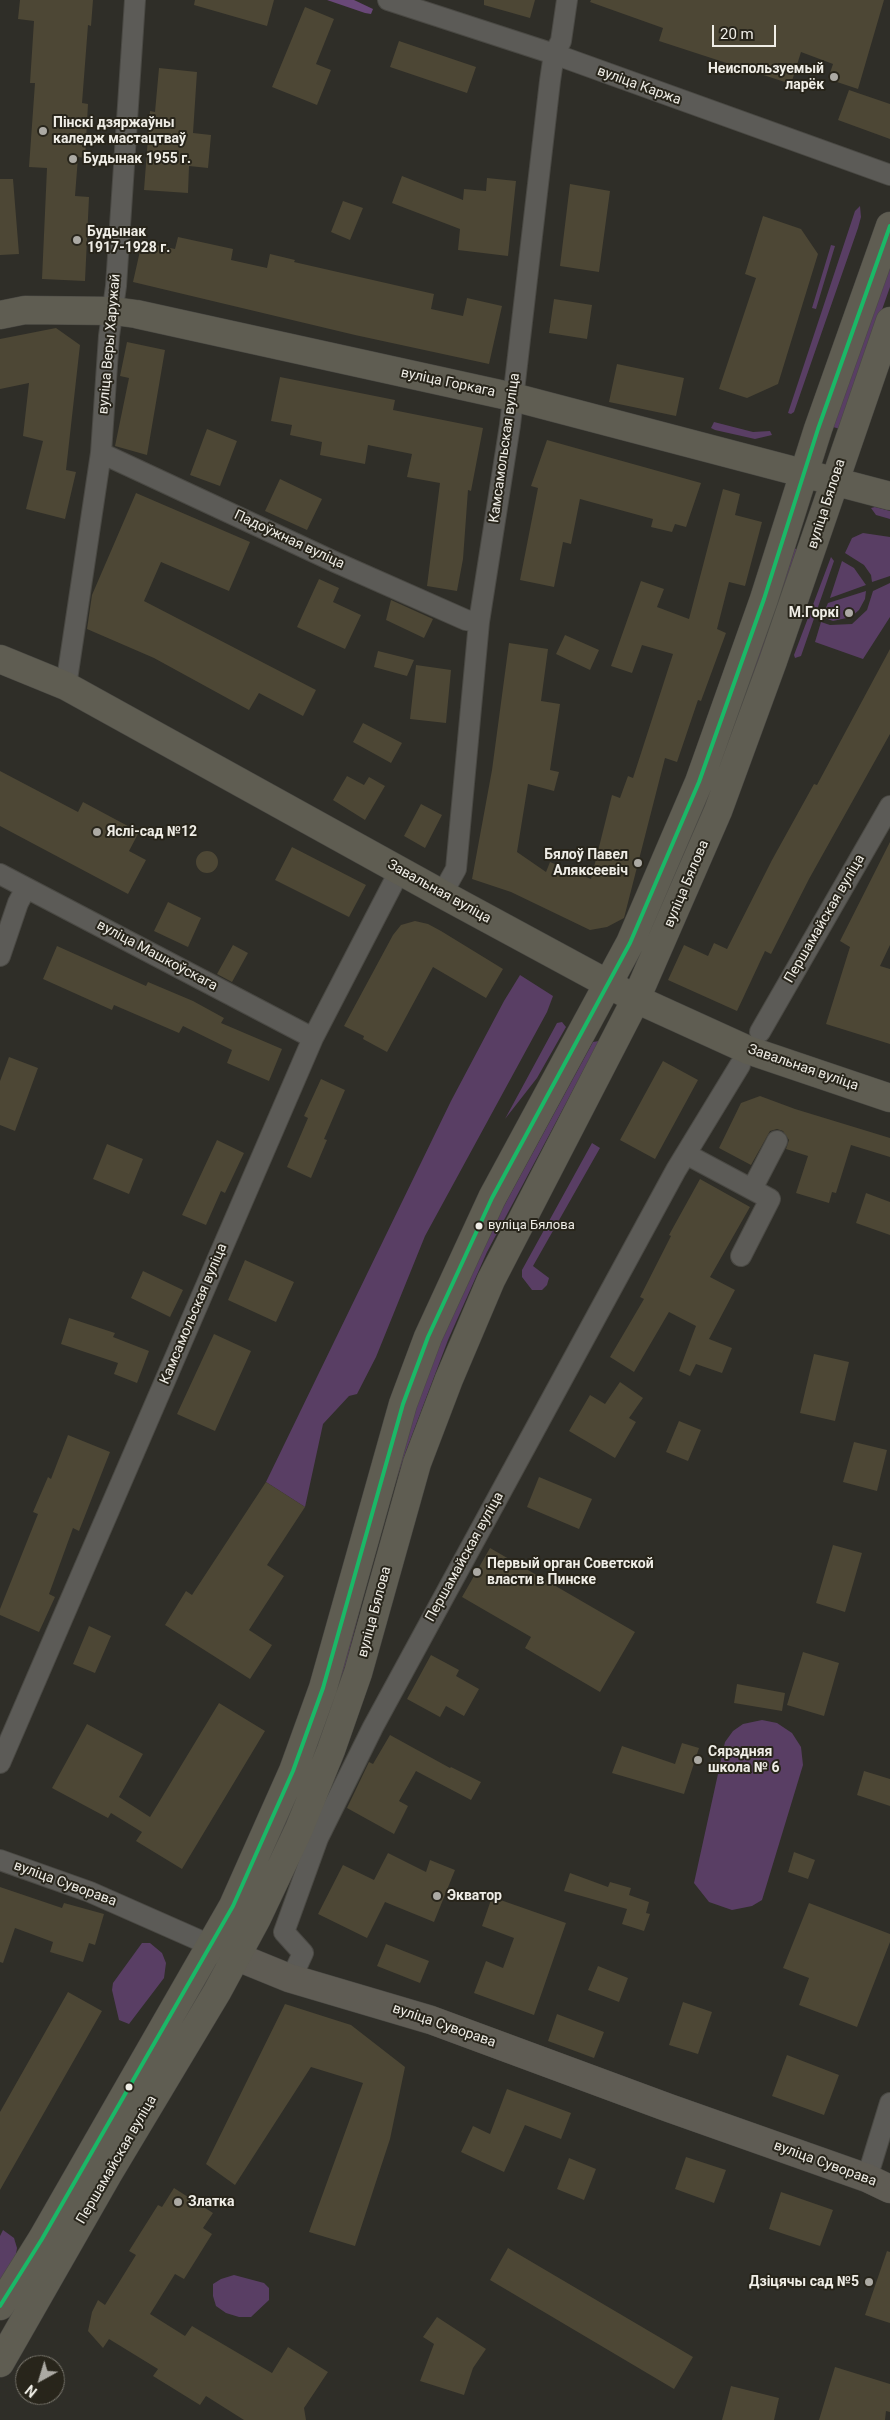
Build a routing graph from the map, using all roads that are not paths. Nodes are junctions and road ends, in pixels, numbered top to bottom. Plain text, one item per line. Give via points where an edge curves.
1 (135, 0) edge
2 (388, 0) edge
3 (567, 0) edge
4 (554, 54) junction
5 (890, 175) edge
6 (890, 226) edge
7 (114, 311) junction
8 (0, 315) edge
9 (890, 321) edge
10 (513, 397) junction
11 (101, 453) junction
12 (804, 474) junction
13 (833, 482) junction
14 (890, 496) edge
15 (479, 622) junction
16 (0, 659) edge
17 (66, 686) junction
18 (890, 806) edge
19 (400, 870) junction
20 (0, 874) edge
21 (26, 888) junction
22 (442, 894) junction
23 (0, 956) edge
24 (608, 984) junction
25 (636, 998) junction
26 (760, 1032) dead end
27 (313, 1038) junction
28 (740, 1065) dead end
29 (890, 1098) edge
30 (777, 1141) dead end
31 (686, 1154) junction
32 (752, 1189) junction
33 (741, 1256) dead end
34 (0, 1763) edge
35 (0, 1860) edge
36 (210, 1946) junction
37 (236, 1958) junction
38 (296, 1966) dead end
39 (890, 2103) edge
40 (878, 2183) edge
41 (0, 2306) edge
42 (0, 2363) edge

1 - 7 street, вуліца Веры Харужай
2 - 4 street, вуліца Каржа
3 - 4 street, Камсамольская вуліца via 561,42
4 - 5 street, вуліца Каржа
4 - 10 street, Камсамольская вуліца
6 - 12 main road, вуліца Бялова
7 - 8 main road, вуліца Горкага via 25,310
7 - 10 main road, вуліца Горкага
7 - 11 street, вуліца Веры Харужай via 109,336
9 - 13 main road, вуліца Бялова
10 - 12 main road, вуліца Горкага
10 - 15 street, Камсамольская вуліца
11 - 15 street, Падоўжная вуліца via 335,562 466,620
11 - 17 street, вуліца Веры Харужай
12 - 13 main road, вуліца Горкага
12 - 24 main road, вуліца Бялова via 764,600 699,782 630,943
13 - 14 main road, вуліца Горкага
13 - 25 main road, вуліца Бялова via 718,812
15 - 22 street, Камсамольская вуліца via 456,869
16 - 17 main road, Завальная вуліца
17 - 19 main road, Завальная вуліца
18 - 26 street, Першамайская вуліца
19 - 22 main road, Завальная вуліца
19 - 27 street, Камсамольская вуліца
20 - 21 street, вуліца Машкоўскага
21 - 23 street
21 - 27 street, вуліца Машкоўскага
22 - 24 main road, Завальная вуліца
24 - 25 main road, Завальная вуліца
24 - 36 main road, вуліца Бялова via 492,1198 428,1337 404,1404 354,1584 308,1731 233,1906
25 - 29 main road, Завальная вуліца via 748,1050
25 - 37 main road, вуліца Бялова via 491,1280 449,1379 417,1463 358,1673 331,1750 299,1829
27 - 34 street, Камсамольская вуліца
28 - 31 street, Першамайская вуліца
30 - 32 street
31 - 32 street
31 - 38 street, Першамайская вуліца via 373,1727 318,1838 284,1932 303,1953
32 - 33 street via 770,1198
35 - 36 street, вуліца Суворава via 90,1892
36 - 37 street, вуліца Суворава
36 - 41 main road, Першамайская вуліца
37 - 40 street, вуліца Суворава via 289,1978 431,2020
37 - 42 main road, Першамайская вуліца
39 - 40 street

